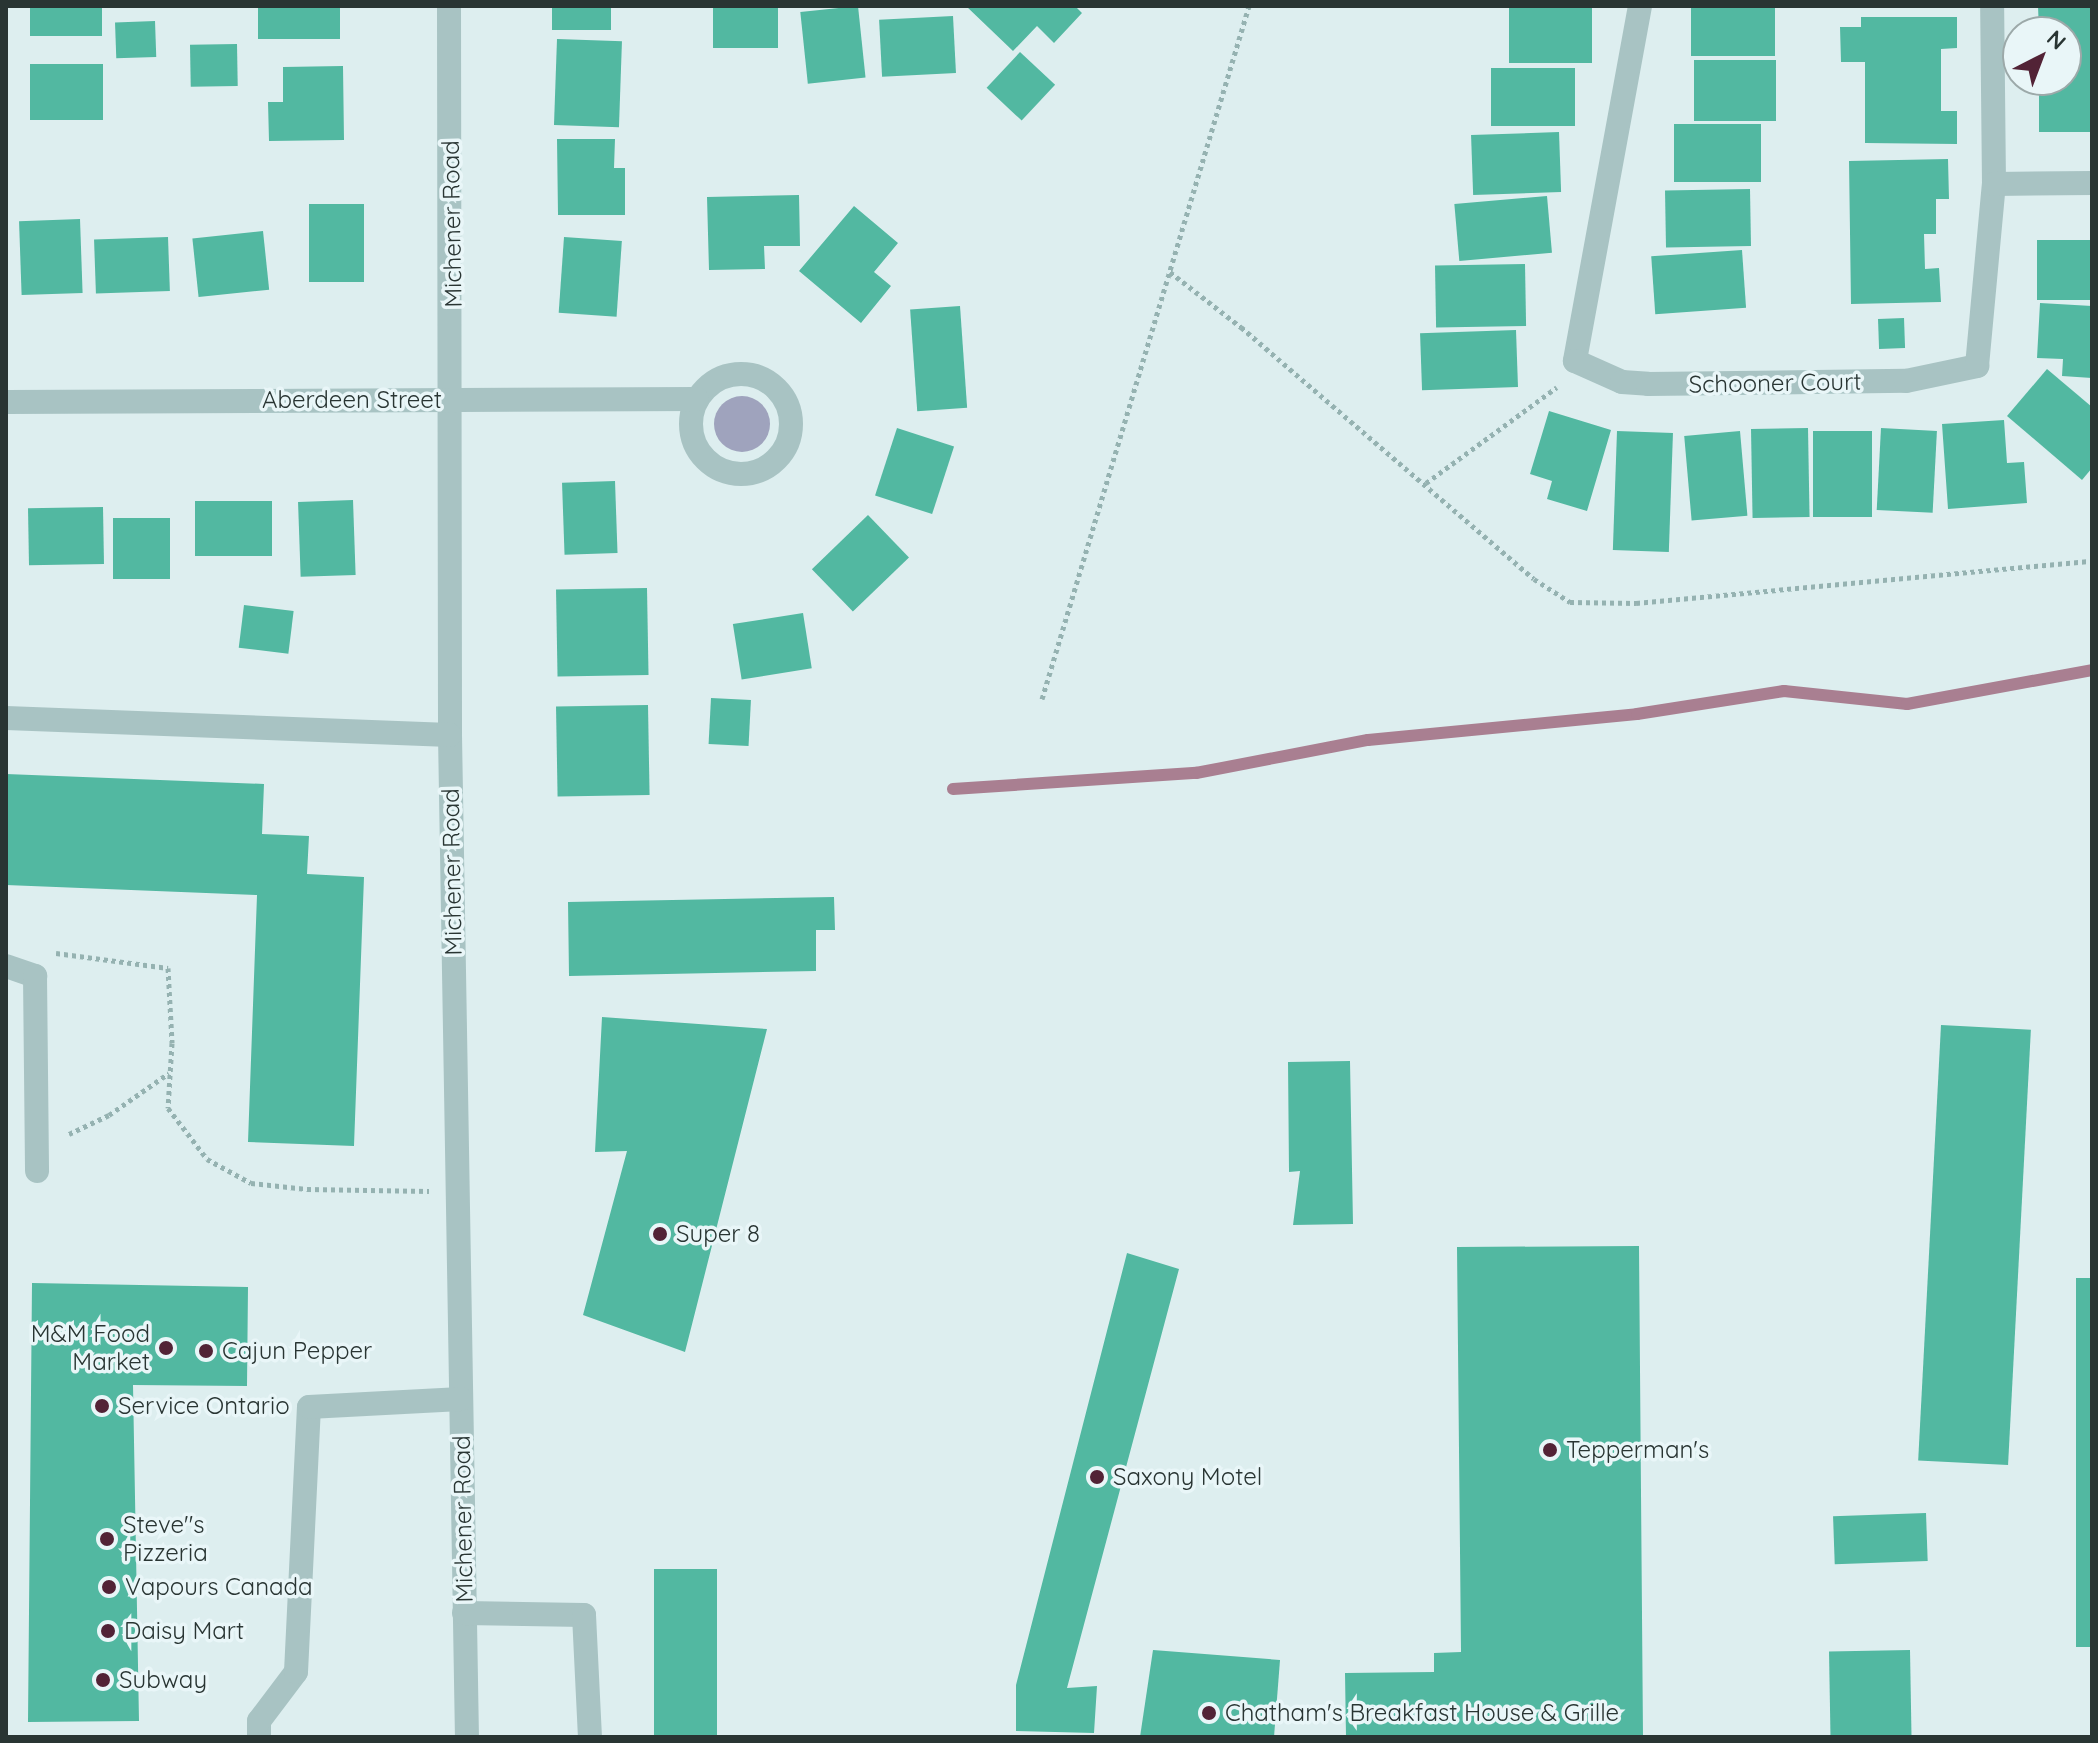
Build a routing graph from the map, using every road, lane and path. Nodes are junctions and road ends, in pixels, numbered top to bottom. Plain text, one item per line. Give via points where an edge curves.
1 (449, 6) edge
2 (1249, 6) edge
3 (1640, 6) edge
4 (1992, 6) edge
5 (2092, 183) edge
6 (1994, 184) junction
7 (1170, 272) junction
8 (1583, 364) junction
9 (697, 399) junction
10 (453, 401) junction
11 (6, 402) edge
12 (1426, 483) junction
13 (2092, 561) edge
14 (1042, 699) dead end
15 (6, 718) edge
16 (450, 735) junction
17 (6, 966) edge
18 (35, 976) junction
19 (170, 1072) junction
20 (37, 1140) junction
21 (37, 1171) dead end
22 (458, 1190) junction
23 (461, 1399) junction
24 (464, 1613) junction
25 (259, 1737) edge
26 (467, 1737) edge
27 (590, 1737) edge

1 - 10 street, Michener Road
2 - 7 path
3 - 8 street via 1583,309 1575,361
4 - 6 street, Schooner Court
5 - 6 street
6 - 8 street, Schooner Court via 1977,366 1906,381 1648,384 1622,382
7 - 12 path
7 - 14 path
8 - 12 path via 1527,413
9 - 9 street via 692,413 694,443 702,456 726,472 741,475 769,467 788,443 791,414 776,388 763,379 749,374 719,379
9 - 10 street, Aberdeen Street
10 - 11 street, Aberdeen Street
10 - 16 street, Michener Road
12 - 13 path via 1551,592 1590,605
15 - 16 street
16 - 22 street, Michener Road
17 - 18 street
18 - 19 path via 50,952 168,968
18 - 20 street
19 - 20 path via 109,1115 70,1133
19 - 22 path via 168,1108 207,1159 251,1183 307,1189
20 - 21 street
22 - 23 street, Michener Road
23 - 24 street, Michener Road
23 - 25 street via 309,1407 296,1672 259,1721
24 - 26 street, Michener Road
24 - 27 street via 584,1615

